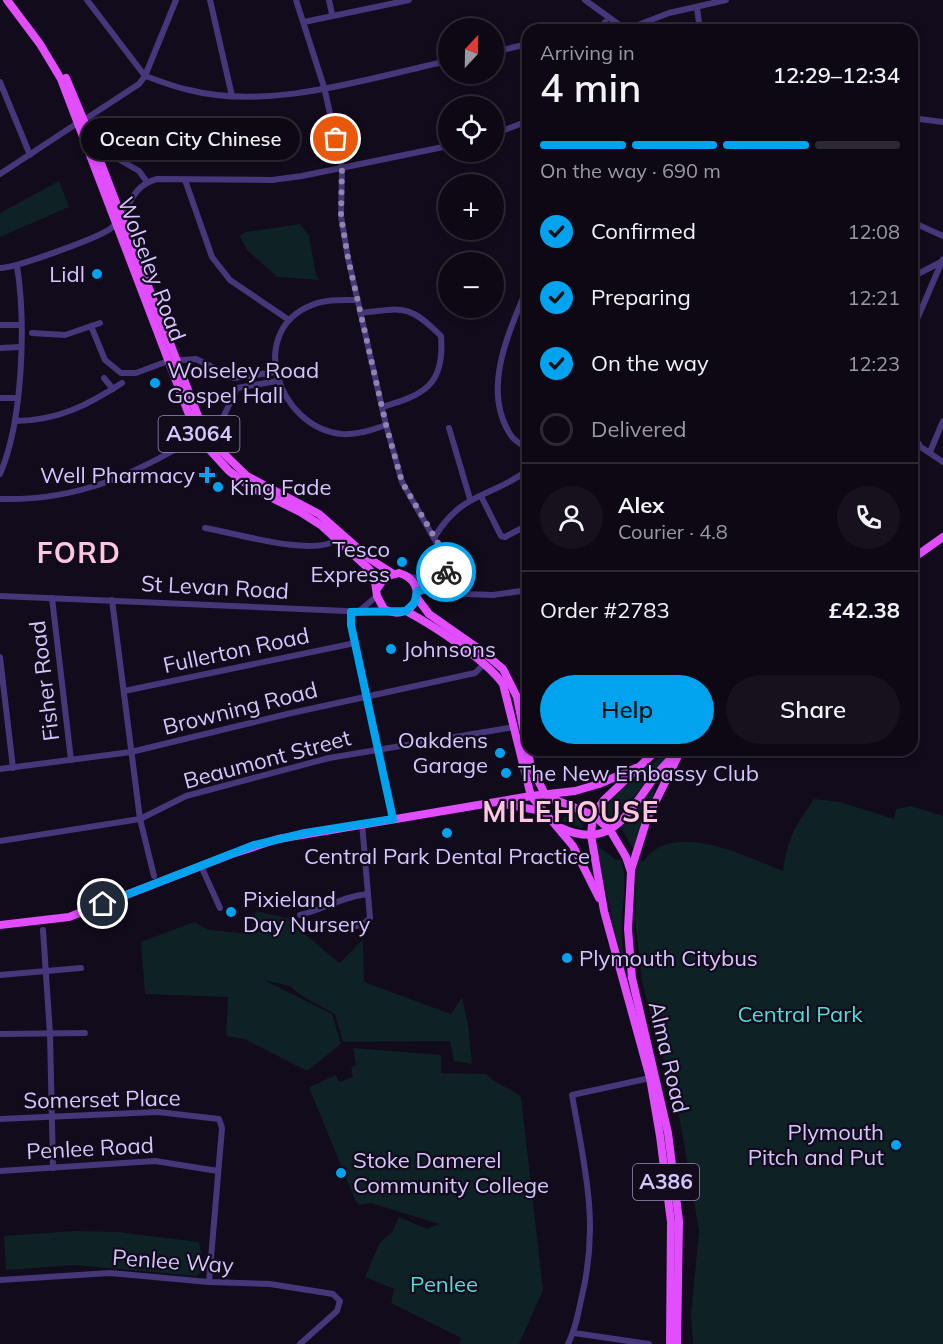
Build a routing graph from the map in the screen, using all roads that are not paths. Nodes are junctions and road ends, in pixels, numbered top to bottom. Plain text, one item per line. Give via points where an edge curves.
1 (8, 0) edge
2 (176, 0) edge
3 (210, 0) edge
4 (296, 0) edge
5 (329, 0) edge
6 (409, 0) edge
7 (585, 0) edge
8 (726, 0) edge
9 (91, 2) edge
10 (386, 2) edge
11 (697, 8) junction
12 (332, 14) junction
13 (304, 22) junction
14 (617, 24) edge
15 (641, 24) edge
16 (699, 24) edge
17 (522, 45) edge
18 (504, 49) edge
19 (438, 63) edge
20 (145, 76) junction
21 (1, 86) edge
22 (324, 87) junction
23 (232, 96) junction
24 (918, 119) edge
25 (84, 120) junction
26 (943, 122) edge
27 (522, 123) edge
28 (76, 124) junction
29 (504, 130) edge
30 (94, 145) junction
31 (438, 148) edge
32 (30, 155) junction
33 (342, 167) junction
34 (0, 174) edge
35 (184, 180) junction
36 (147, 182) junction
37 (121, 216) junction
38 (115, 224) junction
39 (918, 225) edge
40 (943, 236) edge
41 (942, 260) edge
42 (16, 266) junction
43 (0, 268) edge
44 (918, 274) edge
45 (357, 300) junction
46 (522, 302) edge
47 (360, 313) junction
48 (918, 317) edge
49 (289, 320) junction
50 (100, 323) dead end
51 (0, 325) edge
52 (21, 325) junction
53 (91, 326) junction
54 (32, 333) dead end
55 (65, 335) junction
56 (67, 343) dead end
57 (20, 347) junction
58 (0, 348) edge
59 (178, 359) junction
60 (168, 361) junction
61 (276, 372) junction
62 (104, 378) dead end
63 (234, 378) junction
64 (277, 381) junction
65 (122, 383) dead end
66 (237, 388) junction
67 (113, 389) junction
68 (0, 398) edge
69 (17, 398) junction
70 (382, 407) junction
71 (15, 420) junction
72 (943, 421) edge
73 (386, 425) junction
74 (449, 428) dead end
75 (204, 434) junction
76 (522, 444) edge
77 (918, 444) edge
78 (930, 452) junction
79 (943, 462) edge
80 (522, 473) edge
81 (0, 474) edge
82 (482, 496) junction
83 (0, 499) edge
84 (470, 499) junction
85 (205, 528) dead end
86 (522, 528) edge
87 (943, 537) edge
88 (434, 538) junction
89 (337, 540) junction
90 (918, 554) edge
91 (392, 573) junction
92 (406, 575) junction
93 (441, 588) junction
94 (522, 591) edge
95 (377, 593) junction
96 (417, 594) junction
97 (0, 596) edge
98 (52, 598) junction
99 (112, 600) junction
100 (406, 611) junction
101 (354, 612) junction
102 (394, 613) junction
103 (355, 643) junction
104 (0, 657) edge
105 (484, 664) junction
106 (124, 691) junction
107 (366, 696) junction
108 (522, 722) edge
109 (514, 727) junction
110 (379, 749) junction
111 (131, 753) junction
112 (529, 756) edge
113 (650, 756) edge
114 (674, 756) edge
115 (677, 756) edge
116 (71, 760) junction
117 (13, 768) junction
118 (636, 768) junction
119 (0, 769) edge
120 (531, 796) junction
121 (546, 796) junction
122 (496, 802) junction
123 (542, 811) junction
124 (593, 815) junction
125 (140, 819) junction
126 (393, 819) junction
127 (362, 823) junction
128 (559, 826) junction
129 (610, 830) junction
130 (591, 835) junction
131 (0, 841) edge
132 (201, 866) junction
133 (631, 872) junction
134 (154, 876) dead end
135 (368, 894) junction
136 (220, 908) dead end
137 (604, 911) junction
138 (300, 915) dead end
139 (0, 925) edge
140 (43, 930) dead end
141 (331, 931) dead end
142 (81, 968) dead end
143 (46, 971) junction
144 (0, 975) edge
145 (85, 1033) dead end
146 (0, 1034) edge
147 (50, 1034) junction
148 (650, 1078) junction
149 (52, 1116) junction
150 (0, 1119) edge
151 (53, 1168) junction
152 (0, 1170) edge
153 (218, 1171) junction
154 (0, 1280) edge
155 (209, 1282) junction
156 (574, 1333) junction
157 (300, 1344) edge
158 (568, 1344) edge
159 (649, 1344) edge
160 (670, 1344) edge
161 (677, 1344) edge

1 - 25 main road, Wolseley Road / A3064 via 65,77
1 - 28 main road, Wolseley Road / A3064 via 61,79
2 - 20 street
3 - 23 street
4 - 13 street
5 - 12 street
6 - 10 street
7 - 14 street
8 - 11 street
9 - 20 street
10 - 12 street
11 - 15 street
11 - 16 street
12 - 13 street
13 - 22 street
17 - 18 street
19 - 22 street
20 - 23 street via 189,90
20 - 25 street
21 - 32 street
22 - 23 street via 292,94
22 - 33 street
24 - 26 street
25 - 30 main road, Wolseley Road / A3064
27 - 29 street
28 - 32 street
28 - 38 main road, Wolseley Road / A3064
30 - 36 street via 139,171
30 - 37 main road, Wolseley Road / A3064
31 - 33 street
32 - 34 street
33 - 35 street via 272,180
33 - 45 street via 341,216
35 - 36 street
35 - 49 street via 212,257 230,280
36 - 37 street via 133,195
37 - 38 street
37 - 59 main road, Wolseley Road / A3064
38 - 42 street via 102,233
38 - 60 main road, Wolseley Road / A3064
39 - 40 street
41 - 44 street
41 - 48 street
42 - 43 street
42 - 52 street
45 - 47 street
45 - 49 street via 320,302
46 - 76 street via 502,355 498,391 510,435
47 - 70 street
47 - 70 street via 407,310 420,316 441,336 443,358 436,379 421,393
49 - 61 street via 277,346
50 - 53 street
51 - 52 street
52 - 57 street
53 - 55 street
53 - 60 street via 105,360 121,373 135,374
54 - 55 street
55 - 56 street
57 - 58 street
57 - 69 street
59 - 60 street
59 - 63 street via 196,359
59 - 75 main road, Wolseley Road / A3064
60 - 75 main road, Wolseley Road / A3064
61 - 63 street
61 - 64 street
62 - 67 street
63 - 66 street
64 - 66 street
64 - 73 street via 295,410 316,426 341,434 368,432
65 - 67 street
66 - 75 street via 220,424
67 - 71 street via 64,415
68 - 69 street
69 - 71 street
70 - 73 street
71 - 81 street
72 - 78 street
73 - 88 street via 402,482
74 - 84 street
75 - 83 street via 143,467 83,491 32,500
75 - 89 main road, Wolseley Road / A3064 via 216,458 242,481 300,512
75 - 91 main road, Wolseley Road / A3064 via 247,476 319,514
77 - 78 street
78 - 79 street
80 - 82 street
82 - 84 street
82 - 86 street via 501,536
84 - 88 street via 452,513
85 - 89 street via 289,544 330,544
87 - 90 main road
88 - 93 street via 446,562
89 - 95 main road, Wolseley Road / A3064 via 374,575
91 - 92 main road
91 - 95 main road via 380,582
92 - 93 street
92 - 96 main road
93 - 94 street via 475,595
93 - 96 street
95 - 101 street
95 - 102 main road via 384,609
96 - 100 main road
96 - 108 main road via 429,614 503,669 517,697
97 - 98 street, St Levan Road
98 - 99 street, St Levan Road
98 - 116 street, Fisher Road
99 - 101 street, St Levan Road
99 - 106 street
100 - 102 main road
100 - 105 main road
101 - 102 street, St Levan Road
101 - 103 street
103 - 106 street, Fullerton Road
103 - 107 street
104 - 117 street
105 - 107 street, Browning Road via 475,673
105 - 109 main road via 503,684
106 - 111 street
107 - 110 street
107 - 111 street, Browning Road
109 - 110 street, Beaumont Street
109 - 120 main road
110 - 125 street, Beaumont Street via 329,758 186,796
110 - 126 street
111 - 116 street, Browning Road
111 - 125 street
112 - 121 main road
113 - 118 main road
114 - 129 main road, A386
115 - 133 main road, A386 via 647,819
116 - 117 street, Browning Road
117 - 119 street, Browning Road
118 - 121 main road via 588,788
118 - 124 main road
120 - 121 main road
120 - 122 main road
120 - 123 main road
121 - 124 main road
122 - 123 main road
122 - 126 main road
123 - 128 main road
124 - 129 main road, Alma Road
124 - 130 main road, Alma Road / A386
125 - 131 street, Beaumont Street
125 - 134 street
126 - 127 main road
127 - 132 main road via 278,839
127 - 135 street
128 - 130 main road
128 - 137 main road, Alma Road / A386 via 584,866
129 - 130 main road
129 - 133 main road, Alma Road
130 - 137 main road, Alma Road / A386
132 - 136 street
132 - 139 main road via 69,917
133 - 161 main road, Alma Road / A386 via 629,960 663,1110 678,1211
135 - 138 street via 350,896
135 - 141 street via 370,918 359,927
137 - 148 main road, Alma Road / A386
140 - 143 street
142 - 143 street
143 - 144 street
143 - 147 street
145 - 147 street
146 - 147 street
147 - 149 street
148 - 156 street via 572,1095 591,1208 589,1267
148 - 160 main road, Alma Road / A386 via 671,1222
149 - 150 street, Somerset Place
149 - 151 street
149 - 153 street, Somerset Place via 158,1112 217,1118 222,1128
151 - 152 street, Penlee Road
151 - 153 street, Penlee Road via 155,1161
153 - 155 street, Somerset Place
154 - 155 street, Penlee Way via 110,1273
155 - 157 street, Penlee Way via 270,1284 333,1294 340,1301 337,1311
156 - 158 street
156 - 159 street

